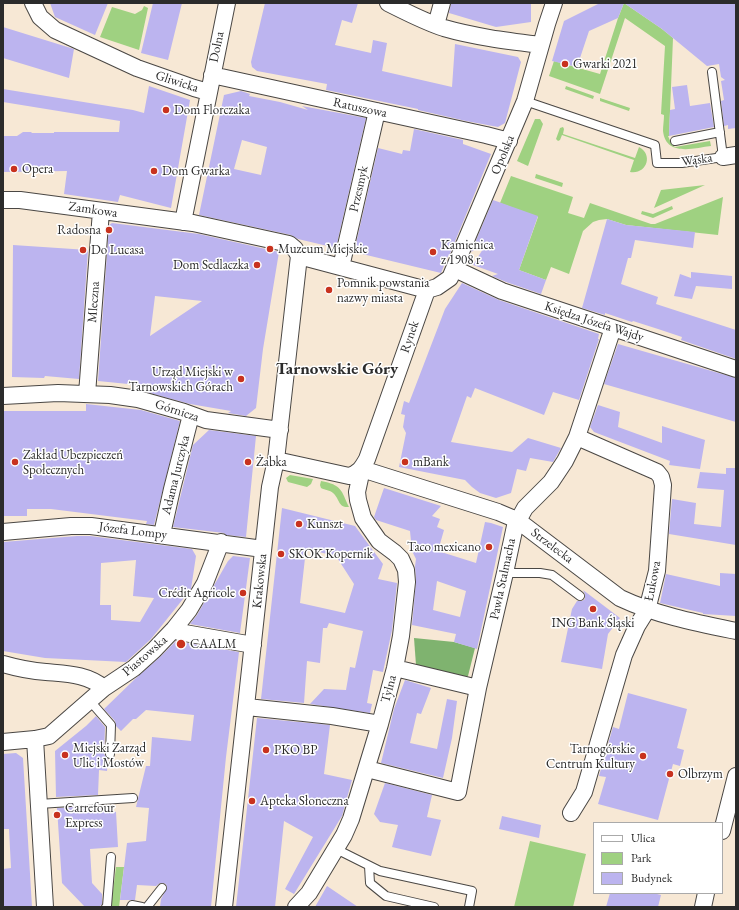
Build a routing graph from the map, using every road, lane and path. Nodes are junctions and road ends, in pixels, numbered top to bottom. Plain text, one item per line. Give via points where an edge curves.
1 (227, 3) edge
2 (388, 3) edge
3 (442, 3) edge
4 (554, 3) edge
5 (39, 8) edge
6 (436, 25) junction
7 (541, 45) junction
8 (712, 72) dead end
9 (212, 75) junction
10 (208, 92) junction
11 (525, 101) junction
12 (377, 111) junction
13 (720, 132) junction
14 (675, 140) dead end
15 (509, 141) junction
16 (730, 156) edge
17 (3, 200) edge
18 (101, 211) junction
19 (183, 222) junction
20 (299, 256) junction
21 (341, 267) junction
22 (452, 273) junction
23 (426, 290) junction
24 (612, 328) junction
25 (736, 369) edge
26 (87, 394) junction
27 (3, 396) edge
28 (191, 415) junction
29 (280, 430) junction
30 (577, 437) junction
31 (276, 460) junction
32 (362, 469) junction
33 (517, 520) junction
34 (3, 532) edge
35 (162, 534) junction
36 (221, 542) junction
37 (263, 549) junction
38 (506, 573) junction
39 (580, 596) dead end
40 (647, 610) junction
41 (736, 631) edge
42 (179, 632) dead end
43 (253, 645) junction
44 (3, 664) edge
45 (395, 668) junction
46 (104, 688) junction
47 (478, 688) junction
48 (90, 701) junction
49 (246, 707) junction
50 (380, 724) junction
51 (36, 739) junction
52 (3, 742) edge
53 (110, 754) dead end
54 (367, 769) junction
55 (736, 776) edge
56 (133, 798) dead end
57 (39, 804) junction
58 (571, 813) dead end
59 (723, 828) edge
60 (336, 850) junction
61 (111, 857) dead end
62 (369, 866) junction
63 (162, 888) dead end
64 (706, 894) edge
65 (45, 907) edge
66 (106, 907) edge
67 (132, 907) edge
68 (142, 907) edge
69 (147, 907) edge
70 (224, 907) edge
71 (296, 907) edge
72 (434, 907) edge
73 (469, 907) edge
74 (703, 907) edge

1 - 9 street, Dolna
2 - 6 street
3 - 6 street
4 - 7 street, Opolska
5 - 10 street, Gliwicka via 55,30 137,68
6 - 7 street via 480,36
7 - 11 street, Opolska
8 - 13 lane
9 - 10 street, Dolna
9 - 12 street, Ratuszowa
10 - 19 street, Gliwicka
11 - 15 street, Opolska
11 - 16 lane, Wąska via 655,145 657,162 682,163
12 - 15 street, Ratuszowa
12 - 21 street, Przesmyk
13 - 14 lane
13 - 16 lane
15 - 22 street, Opolska
17 - 18 street, Zamkowa
18 - 19 street, Zamkowa
18 - 26 street, Mleczna
19 - 20 street via 293,246
20 - 21 street
20 - 29 street, Krakowska
21 - 23 street
22 - 23 street via 437,287
22 - 24 street, Księdza Józefa Wajdy
23 - 32 street, Rynek
24 - 25 street, Księdza Józefa Wajdy
24 - 30 street, Pawła Stalmacha
26 - 27 street, Górnicza
26 - 28 street, Górnicza via 110,394 138,399
28 - 29 street, Górnicza via 206,420
28 - 35 street, Adama Jurczyka
29 - 31 street, Krakowska
30 - 33 street, Pawła Stalmacha via 565,461 550,482
30 - 40 street, Łukowa via 657,472 661,478 657,571
31 - 32 street via 349,476
31 - 37 street, Krakowska
32 - 33 street, Strzelecka
32 - 45 street, Tylna via 357,492 363,518 379,541 400,559 406,570 401,636
33 - 38 street, Pawła Stalmacha
33 - 40 street, Strzelecka via 620,598
34 - 35 street, Józefa Lompy via 91,526
35 - 36 street, Józefa Lompy
36 - 37 street, Józefa Lompy
36 - 46 street, Piastowska via 205,583 174,629 134,668
37 - 43 street, Krakowska
38 - 39 lane via 552,575
38 - 47 street, Pawła Stalmacha
40 - 41 street, Strzelecka
40 - 58 street, Łukowa via 624,655 584,792
42 - 43 street
43 - 49 street, Krakowska
44 - 46 street via 45,672 74,674
45 - 47 street
45 - 50 street, Tylna
46 - 48 street, Piastowska
47 - 54 street, Pawła Stalmacha via 458,792
48 - 51 street, Piastowska via 53,734
48 - 53 lane via 111,725
49 - 50 street
49 - 70 street, Krakowska
50 - 54 street, Tylna
51 - 52 street, Piastowska
51 - 57 street
54 - 60 street, Tylna via 351,819
55 - 59 street
56 - 57 lane
57 - 65 street
60 - 62 lane
60 - 71 street, Tylna via 309,893
61 - 66 lane
62 - 72 lane via 370,883 386,896
62 - 73 lane via 380,871 472,891
63 - 69 lane
64 - 74 street
67 - 68 lane

